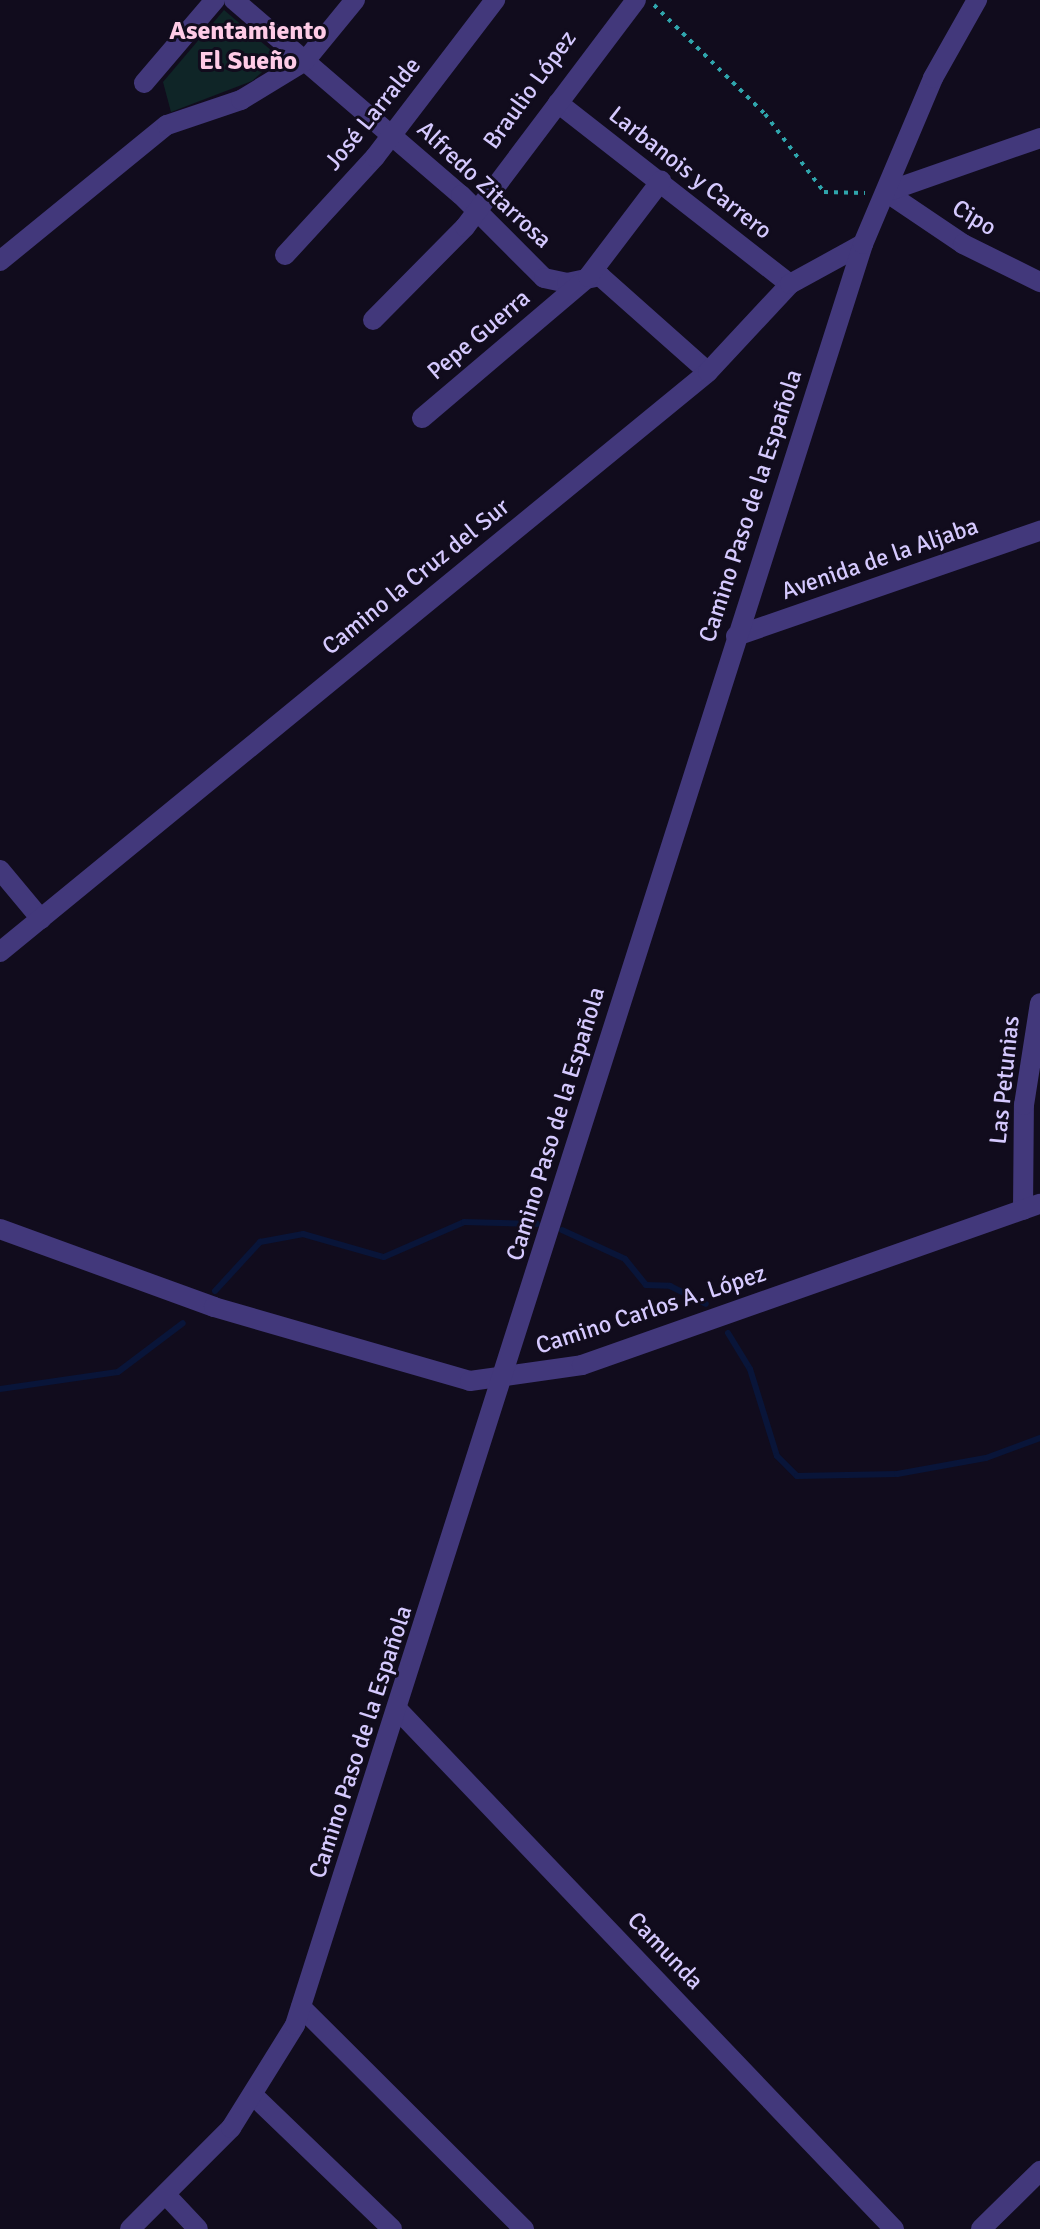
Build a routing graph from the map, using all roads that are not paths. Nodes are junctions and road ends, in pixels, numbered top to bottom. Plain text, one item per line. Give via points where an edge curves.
1 (215, 0) edge
2 (234, 0) edge
3 (355, 0) edge
4 (495, 0) edge
5 (636, 0) edge
6 (977, 0) edge
7 (305, 61) junction
8 (144, 83) dead end
9 (558, 103) junction
10 (391, 133) junction
11 (1040, 138) edge
12 (661, 181) junction
13 (886, 192) junction
14 (474, 207) junction
15 (863, 244) junction
16 (285, 255) dead end
17 (0, 261) edge
18 (588, 277) junction
19 (1040, 282) edge
20 (790, 284) junction
21 (373, 320) dead end
22 (708, 372) junction
23 (422, 418) dead end
24 (1040, 531) edge
25 (736, 636) junction
26 (0, 870) edge
27 (41, 919) junction
28 (0, 952) edge
29 (1040, 1003) edge
30 (1032, 1207) edge
31 (0, 1229) edge
32 (503, 1380) junction
33 (398, 1710) junction
34 (301, 2007) junction
35 (255, 2097) junction
36 (1040, 2171) edge
37 (167, 2196) junction
38 (130, 2229) edge
39 (198, 2229) edge
40 (392, 2229) edge
41 (524, 2229) edge
42 (894, 2229) edge
43 (981, 2229) edge

1 - 8 street
2 - 7 street, Alfredo Zitarrosa
3 - 7 street
4 - 10 street, José Larralde
5 - 9 street, Braulio López
6 - 13 street, Camino Paso de la Española via 933,78
7 - 10 street, Alfredo Zitarrosa
7 - 17 street via 241,100 167,125
9 - 12 street, Larbanois y Carrero
9 - 14 street, Braulio López
10 - 14 street, Alfredo Zitarrosa
10 - 16 street, José Larralde
11 - 13 street
12 - 18 street, Pepe Guerra
12 - 20 street, Larbanois y Carrero
13 - 15 street, Camino Paso de la Española
13 - 19 street, Cipo via 963,244
14 - 18 street, Alfredo Zitarrosa via 544,278
14 - 21 street, Braulio López via 465,227
15 - 20 street, Camino la Cruz del Sur
15 - 25 street, Camino Paso de la Española
18 - 22 street, Alfredo Zitarrosa via 600,276
18 - 23 street, Pepe Guerra
20 - 22 street, Camino la Cruz del Sur
22 - 27 street, Camino la Cruz del Sur
24 - 25 street, Avenida de la Aljaba
25 - 32 street, Camino Paso de la Española
26 - 27 street
27 - 28 street, Camino la Cruz del Sur
29 - 30 street, Las Petunias via 1024,1105
30 - 32 street, Camino Carlos A. López via 582,1365
31 - 32 street, Camino Carlos A. López via 421,1372
32 - 33 street, Camino Paso de la Española
33 - 34 street, Camino Paso de la Española
33 - 42 street, Camunda
34 - 35 street, Camino Paso de la Española
34 - 41 street
35 - 37 street, Camino Paso de la Española
35 - 40 street
36 - 43 street
37 - 38 street, Camino Paso de la Española
37 - 39 street

